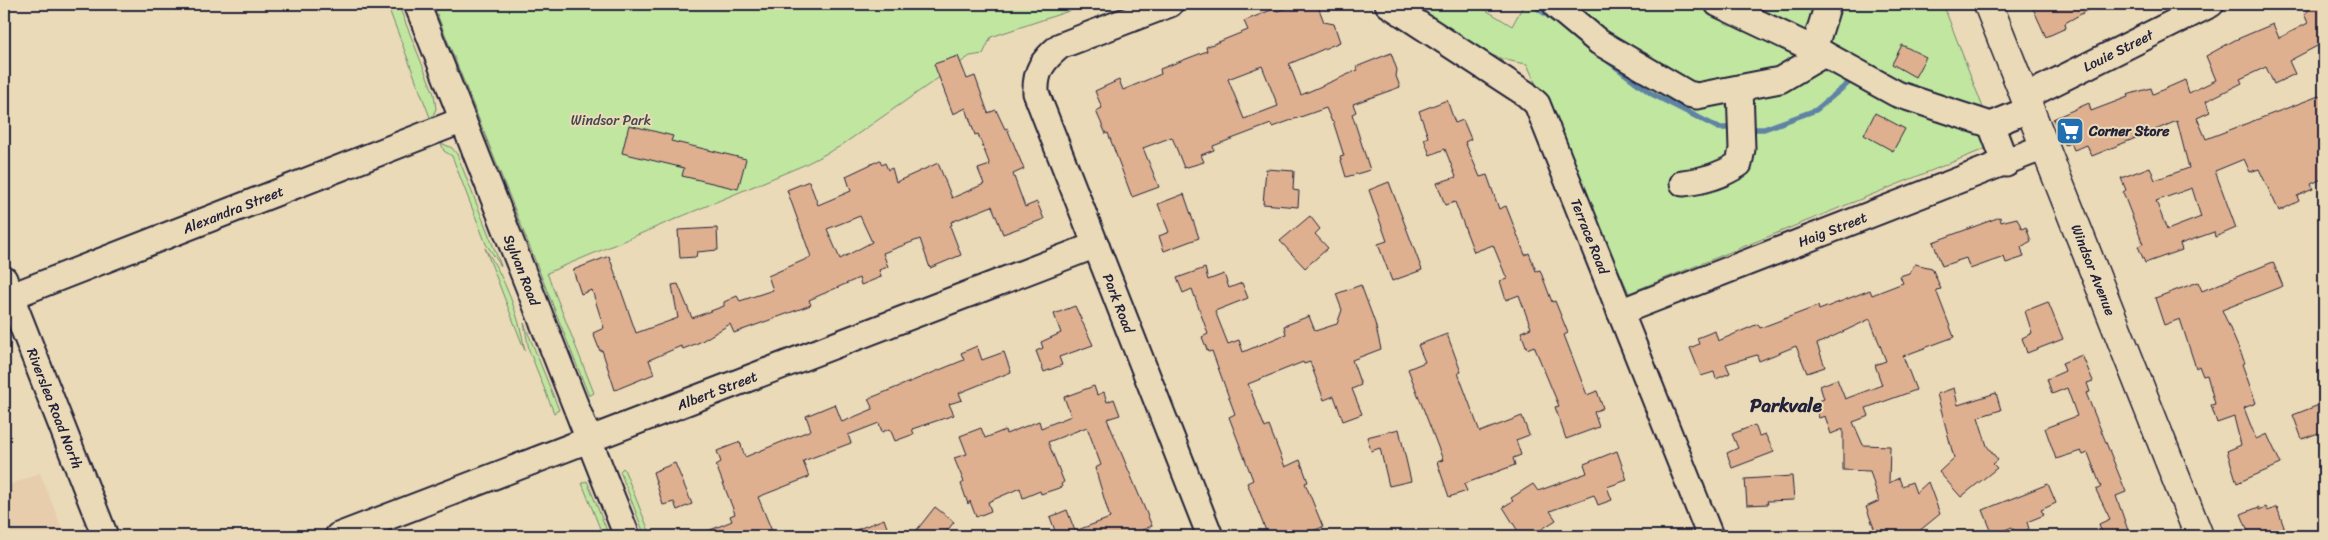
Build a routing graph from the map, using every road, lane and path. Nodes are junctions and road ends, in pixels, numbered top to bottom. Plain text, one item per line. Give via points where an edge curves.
1 (417, 4) edge
2 (1170, 4) edge
3 (1388, 4) edge
4 (1556, 4) edge
5 (1718, 4) edge
6 (1828, 4) edge
7 (1988, 4) edge
8 (2211, 4) edge
9 (1819, 51) junction
10 (1740, 88) junction
11 (2027, 103) junction
12 (463, 120) junction
13 (1992, 125) junction
14 (2044, 147) junction
15 (2006, 164) junction
16 (1683, 183) dead end
17 (1096, 245) junction
18 (6, 292) edge
19 (1620, 312) junction
20 (588, 439) junction
21 (105, 536) edge
22 (338, 536) edge
23 (627, 536) edge
24 (1210, 536) edge
25 (1710, 536) edge
26 (2199, 536) edge

1 - 12 street, Sylvan Road
2 - 17 street, Park Road via 1060,46 1046,57 1039,68 1036,93
3 - 19 street, Terrace Road via 1537,104
4 - 10 street via 1599,42 1688,94 1698,96
5 - 9 street
6 - 9 street
7 - 11 main road, Windsor Avenue
8 - 11 street, Louie Street
9 - 10 street via 1780,80
9 - 13 street via 1898,94
10 - 16 street via 1742,149 1739,164 1703,181
11 - 13 street, Louie Street
11 - 14 main road, Windsor Avenue
12 - 18 street, Alexandra Street
12 - 20 street, Sylvan Road
13 - 15 street
14 - 15 street, Haig Street
14 - 26 main road, Windsor Avenue
15 - 19 street, Haig Street
17 - 20 street, Albert Street
17 - 24 street, Park Road
18 - 21 street, Riverslea Road North
19 - 25 street, Terrace Road
20 - 22 street, Albert Street
20 - 23 street, Sylvan Road

